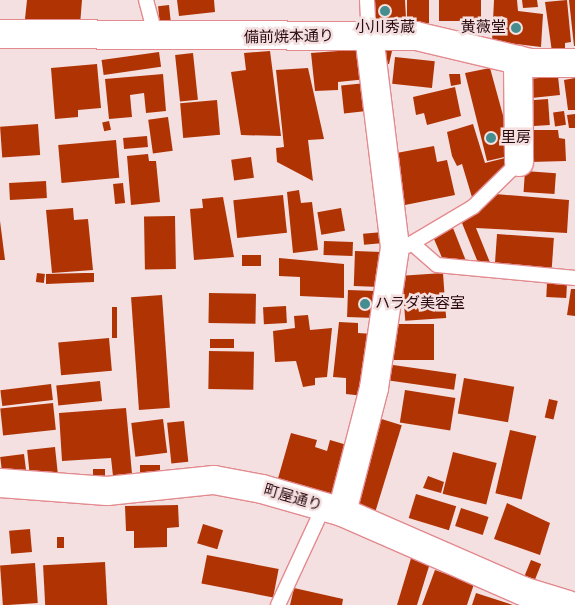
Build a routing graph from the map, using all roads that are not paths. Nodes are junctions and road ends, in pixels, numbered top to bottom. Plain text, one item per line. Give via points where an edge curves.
1 (146, 0) edge
2 (367, 0) edge
3 (0, 34) edge
4 (369, 35) junction
5 (156, 38) junction
6 (518, 60) junction
7 (575, 63) edge
8 (519, 162) joint
9 (404, 246) junction
10 (575, 278) edge
11 (1, 489) edge
12 (333, 509) junction
13 (278, 605) edge
14 (568, 605) edge

1 - 5 lane
2 - 4 lane
3 - 5 street, 備前焼本通り
4 - 5 street, 備前焼本通り
4 - 6 street, 備前焼本通り via 416,36
4 - 9 street
6 - 7 street, 備前焼本通り
6 - 8 street
8 - 9 lane via 473,207
9 - 10 lane via 437,265
9 - 12 street via 374,388
11 - 12 street, 町屋通り via 107,491 214,480
12 - 13 lane
12 - 14 street, 町屋通り via 524,591

